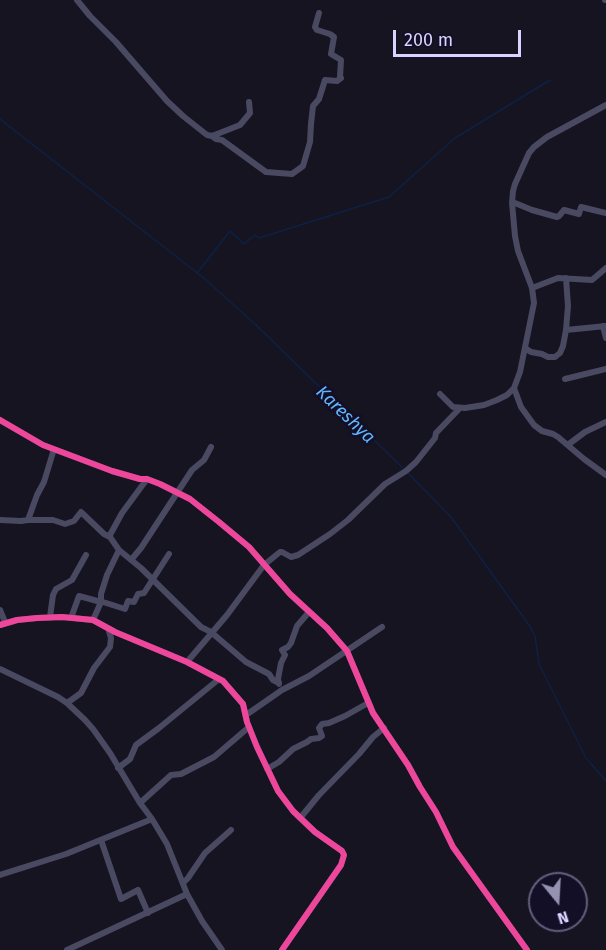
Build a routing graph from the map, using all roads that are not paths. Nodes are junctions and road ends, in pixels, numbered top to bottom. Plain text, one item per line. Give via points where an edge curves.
1 (77, 0) edge
2 (319, 13) dead end
3 (249, 102) dead end
4 (606, 105) edge
5 (212, 136) junction
6 (512, 203) junction
7 (606, 213) edge
8 (606, 268) edge
9 (566, 278) junction
10 (532, 288) junction
11 (605, 326) edge
12 (566, 330) junction
13 (606, 338) edge
14 (525, 348) junction
15 (606, 369) edge
16 (565, 379) dead end
17 (514, 388) junction
18 (440, 394) dead end
19 (460, 408) junction
20 (0, 420) edge
21 (606, 422) edge
22 (569, 444) junction
23 (211, 447) dead end
24 (54, 449) junction
25 (606, 475) edge
26 (147, 479) junction
27 (177, 493) junction
28 (0, 520) edge
29 (28, 520) junction
30 (110, 537) junction
31 (119, 550) junction
32 (169, 554) dead end
33 (86, 555) dead end
34 (131, 560) junction
35 (264, 565) junction
36 (152, 579) junction
37 (101, 602) junction
38 (0, 610) edge
39 (309, 612) junction
40 (50, 617) junction
41 (71, 618) junction
42 (93, 620) junction
43 (3, 624) edge
44 (382, 627) dead end
45 (108, 628) junction
46 (212, 632) junction
47 (347, 651) junction
48 (187, 662) junction
49 (0, 669) edge
50 (219, 679) junction
51 (281, 686) junction
52 (67, 703) junction
53 (368, 703) junction
54 (246, 715) junction
55 (249, 727) junction
56 (384, 728) junction
57 (118, 768) junction
58 (267, 769) junction
59 (140, 803) junction
60 (301, 817) junction
61 (152, 819) junction
62 (231, 830) dead end
63 (101, 840) junction
64 (0, 875) edge
65 (184, 882) junction
66 (188, 894) junction
67 (148, 913) junction
68 (67, 950) edge
69 (222, 950) edge
70 (282, 950) edge
71 (527, 950) edge

1 - 5 street via 167,101
2 - 5 street via 315,27 334,37 331,54 341,60 341,78 325,80 313,106 303,166 292,174 266,172
3 - 5 street via 250,113 243,122
4 - 6 street via 534,147 514,184
6 - 7 street via 557,217 564,210 579,214 581,207
6 - 10 street via 514,236
8 - 9 street via 592,280
9 - 10 street via 555,278
9 - 12 street
10 - 14 street via 534,303
11 - 12 street
11 - 13 street
12 - 14 street via 563,346 555,357
14 - 17 street
15 - 16 street
17 - 19 street via 484,405
17 - 22 street via 534,425
18 - 19 street via 453,407
19 - 35 street via 416,462 385,484 339,527 298,555 291,557 280,552
20 - 24 street
21 - 22 street
22 - 25 street
23 - 27 street
24 - 26 street via 112,471
24 - 29 street
26 - 27 street
26 - 30 street
27 - 34 street
27 - 35 street via 219,522
28 - 29 street
29 - 30 street via 64,524 74,521 81,512
30 - 31 street
31 - 34 street
31 - 37 street via 107,575
32 - 36 street
33 - 40 street via 72,580 52,595
34 - 36 street
35 - 39 street
35 - 46 street
36 - 37 street via 144,593 138,594 134,602 128,601 125,609
36 - 46 street via 201,627
37 - 41 street via 79,596
37 - 42 street
38 - 43 street
39 - 47 street
39 - 51 street via 297,626 291,643 282,650 285,655 278,679
40 - 41 street
40 - 43 street
41 - 42 street
42 - 45 street
44 - 47 street
45 - 48 street
45 - 52 street via 110,647 81,693
46 - 48 street
46 - 51 street
47 - 51 street via 309,676
47 - 53 street
48 - 50 street
49 - 52 street
50 - 54 street via 243,704
50 - 57 street via 136,745 130,759
51 - 54 street
52 - 57 street via 93,729
53 - 56 street
53 - 58 street via 322,724 322,736 293,749
54 - 55 street
55 - 58 street
55 - 59 street via 214,757 171,775
56 - 60 street
56 - 71 street via 453,847
57 - 59 street
58 - 60 street via 278,791
59 - 61 street
60 - 70 street via 342,851 344,859
61 - 63 street
61 - 65 street
62 - 65 street via 205,853
63 - 64 street
63 - 67 street via 121,899 138,890
65 - 66 street
66 - 67 street
66 - 69 street
67 - 68 street

